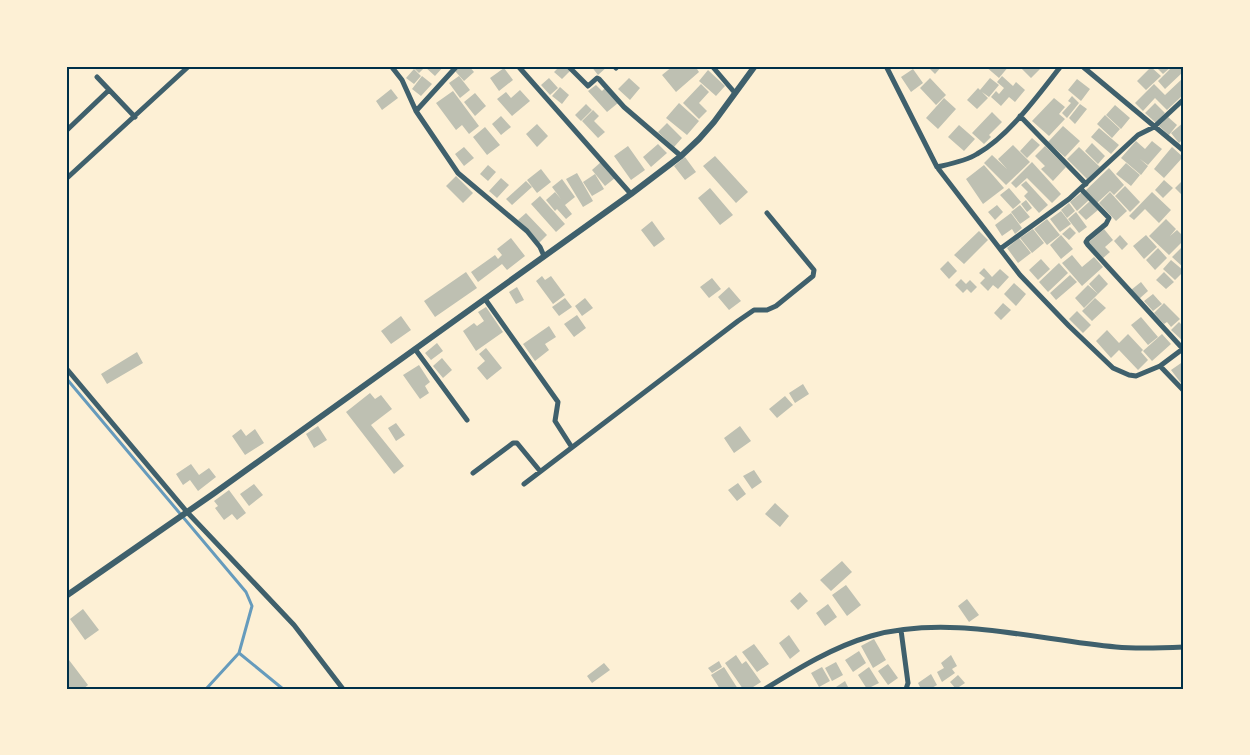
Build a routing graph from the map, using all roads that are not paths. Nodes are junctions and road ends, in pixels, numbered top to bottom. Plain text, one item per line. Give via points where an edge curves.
1 (189, 66) edge
2 (391, 66) edge
3 (457, 66) edge
4 (518, 66) edge
5 (568, 66) edge
6 (712, 66) edge
7 (754, 66) edge
8 (886, 66) edge
9 (1061, 66) edge
10 (1082, 66) edge
11 (97, 76) dead end
12 (109, 90) junction
13 (735, 93) junction
14 (1184, 99) edge
15 (416, 111) junction
16 (1020, 116) junction
17 (135, 117) junction
18 (1154, 127) junction
19 (66, 131) edge
20 (1184, 151) edge
21 (681, 156) junction
22 (938, 168) junction
23 (66, 179) edge
24 (1086, 184) junction
25 (1081, 189) junction
26 (632, 194) junction
27 (767, 213) dead end
28 (1000, 249) junction
29 (544, 256) junction
30 (485, 299) junction
31 (1183, 348) edge
32 (415, 349) junction
33 (1160, 366) junction
34 (66, 368) edge
35 (1184, 391) edge
36 (467, 420) dead end
37 (571, 446) junction
38 (540, 471) junction
39 (473, 473) dead end
40 (524, 484) dead end
41 (185, 513) junction
42 (66, 596) edge
43 (901, 630) junction
44 (1184, 647) edge
45 (343, 689) edge
46 (765, 689) edge
47 (906, 689) edge

1 - 17 street
2 - 15 street
3 - 15 street
4 - 26 street
5 - 21 street via 588,86 599,79 624,107
6 - 13 street
7 - 13 street
8 - 22 street
9 - 16 street
10 - 18 street
11 - 12 street
12 - 17 street
12 - 19 street
13 - 21 street
14 - 18 street
15 - 29 street via 458,173 527,231
16 - 22 street via 976,155
16 - 24 street
17 - 23 street
18 - 20 street
18 - 24 street via 1137,135
21 - 26 street
22 - 28 street
24 - 25 street
25 - 28 street
25 - 31 street via 1108,218 1086,242
26 - 29 street
27 - 37 street via 814,270 813,276 776,306 754,310 738,321
28 - 33 street via 1046,304 1118,372 1136,376
29 - 30 street
30 - 32 street
30 - 37 street via 558,402 555,421
31 - 33 street
32 - 36 street
32 - 41 street
33 - 35 street
34 - 41 street
37 - 38 street
38 - 39 street via 513,443
38 - 40 street
41 - 42 street
41 - 45 street via 294,625
43 - 44 street via 971,629 1117,647
43 - 46 street via 869,636 826,653
43 - 47 street

